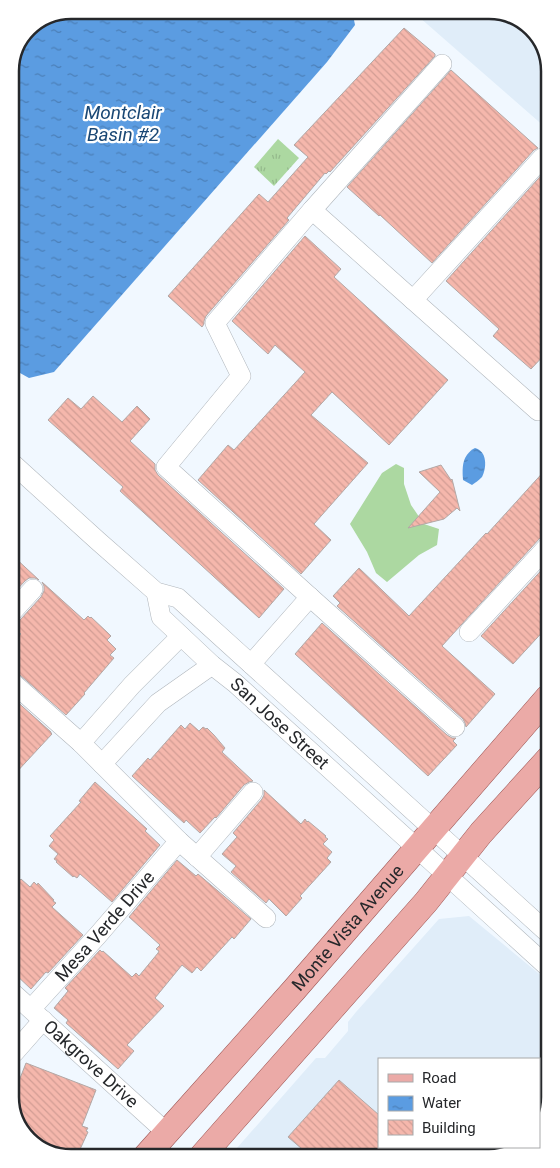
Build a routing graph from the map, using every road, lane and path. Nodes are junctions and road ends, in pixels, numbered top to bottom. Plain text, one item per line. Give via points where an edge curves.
1 (442, 64) dead end
2 (541, 159) edge
3 (312, 210) junction
4 (414, 300) junction
5 (541, 407) edge
6 (19, 469) edge
7 (541, 554) edge
8 (33, 589) dead end
9 (156, 592) junction
10 (310, 597) junction
11 (19, 604) edge
12 (469, 632) dead end
13 (181, 636) junction
14 (251, 664) junction
15 (212, 665) junction
16 (19, 688) edge
17 (541, 705) edge
18 (455, 726) dead end
19 (81, 743) junction
20 (102, 764) junction
21 (541, 766) edge
22 (253, 792) dead end
23 (433, 830) junction
24 (179, 841) junction
25 (416, 848) junction
26 (462, 856) junction
27 (197, 857) junction
28 (446, 875) junction
29 (266, 918) dead end
30 (541, 927) edge
31 (541, 961) edge
32 (19, 999) edge
33 (37, 1015) junction
34 (19, 1045) edge
35 (167, 1133) junction
36 (152, 1149) edge
37 (206, 1149) edge

1 - 3 street
2 - 4 street
3 - 4 street
3 - 10 street via 215,323 241,376 166,467
4 - 5 street
6 - 9 street, San Jose Street
7 - 12 street
8 - 11 street
9 - 13 street, San Jose Street via 161,617
9 - 14 street, San Jose Street via 178,598
10 - 14 street
10 - 18 street
13 - 15 street, San Jose Street
13 - 19 street
14 - 23 street, San Jose Street
15 - 20 street via 158,703
15 - 25 street, San Jose Street
16 - 19 street
17 - 23 main road, Monte Vista Avenue
19 - 20 street
20 - 24 street
21 - 26 main road
22 - 27 street
23 - 25 main road, Monte Vista Avenue
23 - 26 street, San Jose Street
24 - 27 street
24 - 33 street, Mesa Verde Drive via 98,936
25 - 28 street, San Jose Street
25 - 35 main road, Monte Vista Avenue
26 - 28 main road
26 - 30 street, San Jose Street
27 - 29 street
28 - 31 street, San Jose Street
28 - 37 main road via 426,902
32 - 33 street, Oakgrove Drive
33 - 34 street, Mesa Verde Drive
33 - 35 street, Oakgrove Drive
35 - 36 main road, Monte Vista Avenue

